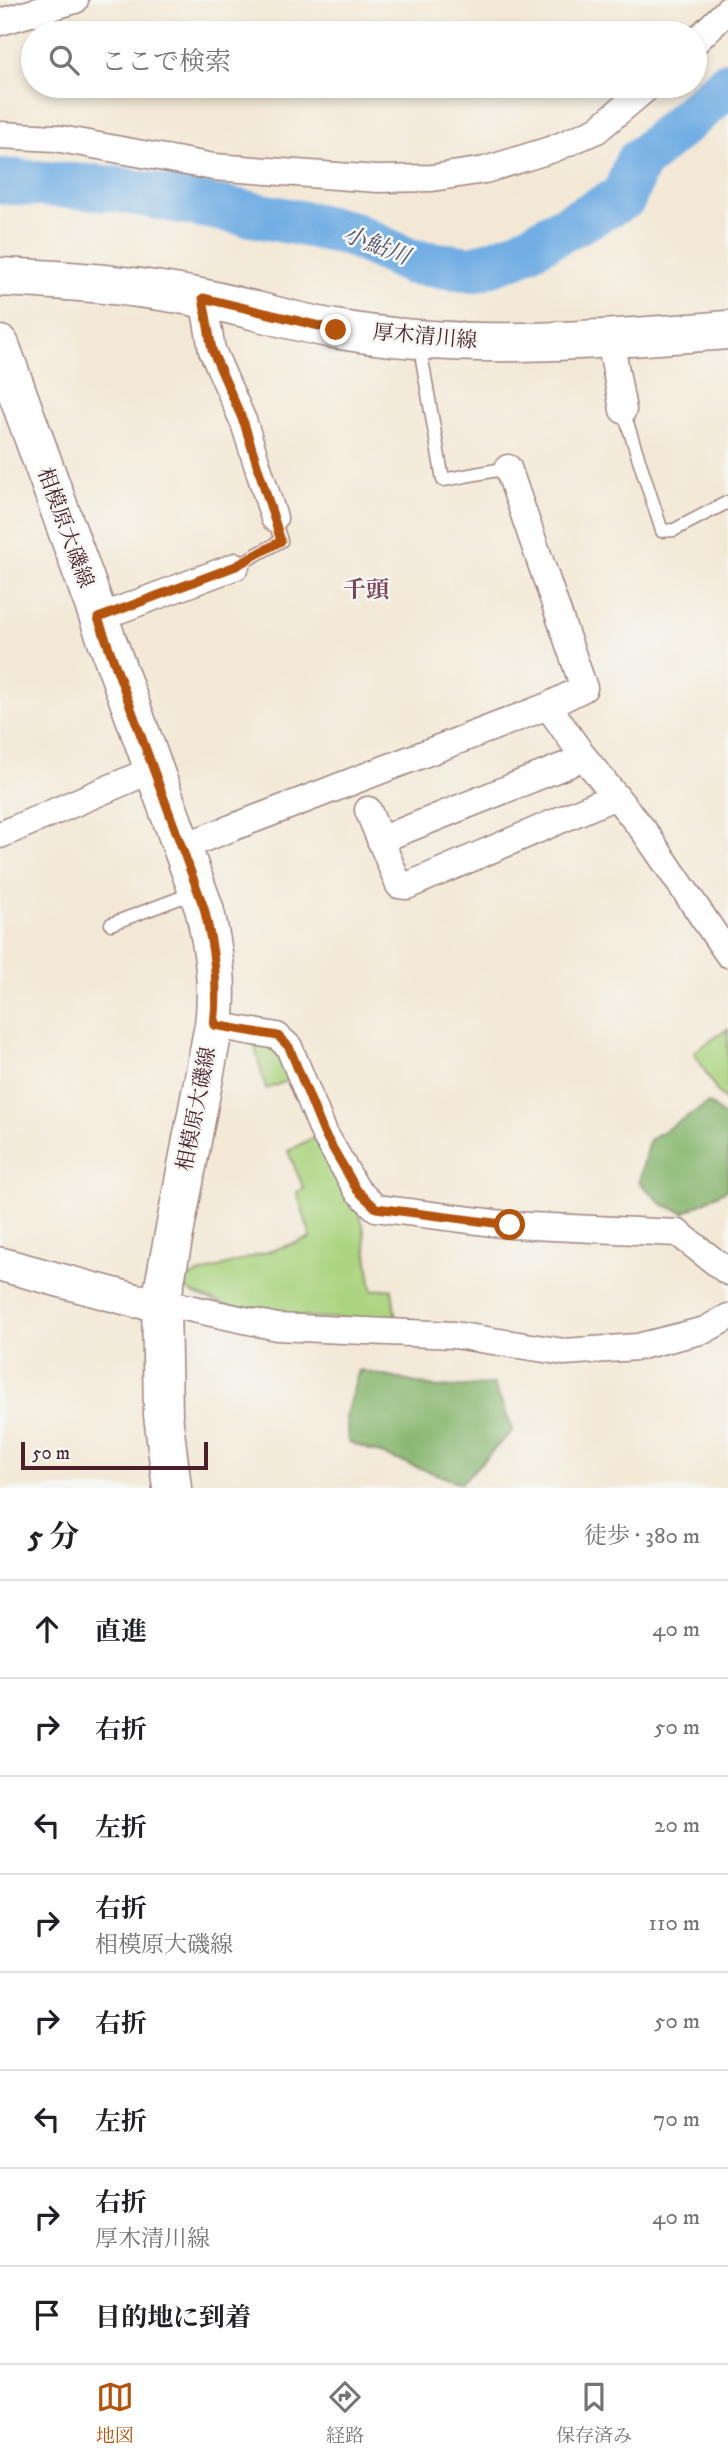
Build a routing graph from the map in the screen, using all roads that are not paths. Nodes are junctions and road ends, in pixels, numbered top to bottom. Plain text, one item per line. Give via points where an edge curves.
1 (75, 0) edge
2 (728, 10) edge
3 (0, 22) edge
4 (707, 30) edge
5 (635, 98) edge
6 (0, 135) edge
7 (0, 277) edge
8 (203, 298) junction
9 (728, 330) edge
10 (419, 338) junction
11 (610, 338) junction
12 (0, 345) edge
13 (623, 410) joint
14 (508, 468) joint
15 (728, 502) edge
16 (274, 518) joint
17 (236, 566) joint
18 (98, 618) junction
19 (548, 706) junction
20 (583, 756) junction
21 (154, 769) junction
22 (615, 796) junction
23 (368, 810) dead end
24 (0, 835) edge
25 (380, 841) junction
26 (182, 847) junction
27 (198, 891) junction
28 (111, 924) dead end
29 (728, 954) edge
30 (214, 1025) junction
31 (0, 1264) edge
32 (728, 1272) edge
33 (161, 1303) junction
34 (728, 1317) edge
35 (172, 1488) edge

1 - 3 street
2 - 4 street
5 - 6 street via 597,130 553,149 485,170 432,178 378,179 214,167 55,138
7 - 8 main road, 厚木清川線
8 - 10 main road, 厚木清川線 via 336,330
8 - 16 street via 212,350 271,490
9 - 11 main road, 厚木清川線
10 - 11 main road, 厚木清川線 via 495,343
10 - 14 lane via 443,480
11 - 13 street
12 - 18 main road, 相模原大磯線
13 - 15 lane via 662,531 674,530
14 - 19 street via 584,688
16 - 17 lane via 281,541
17 - 18 street
18 - 21 main road, 相模原大磯線
19 - 20 street
19 - 26 street
20 - 22 street
20 - 25 street
21 - 24 street
21 - 26 main road, 相模原大磯線
22 - 25 street via 407,886 399,885
22 - 29 street
23 - 25 street
26 - 27 main road, 相模原大磯線
27 - 28 lane
27 - 30 main road, 相模原大磯線 via 215,951 218,989
30 - 32 street via 278,1036 289,1047 324,1133 357,1190 376,1208 510,1225 678,1233
30 - 33 main road, 相模原大磯線
31 - 33 street via 137,1301
33 - 34 street via 277,1327 454,1335 564,1352 637,1347 705,1330
33 - 35 main road, 相模原大磯線 via 163,1415

